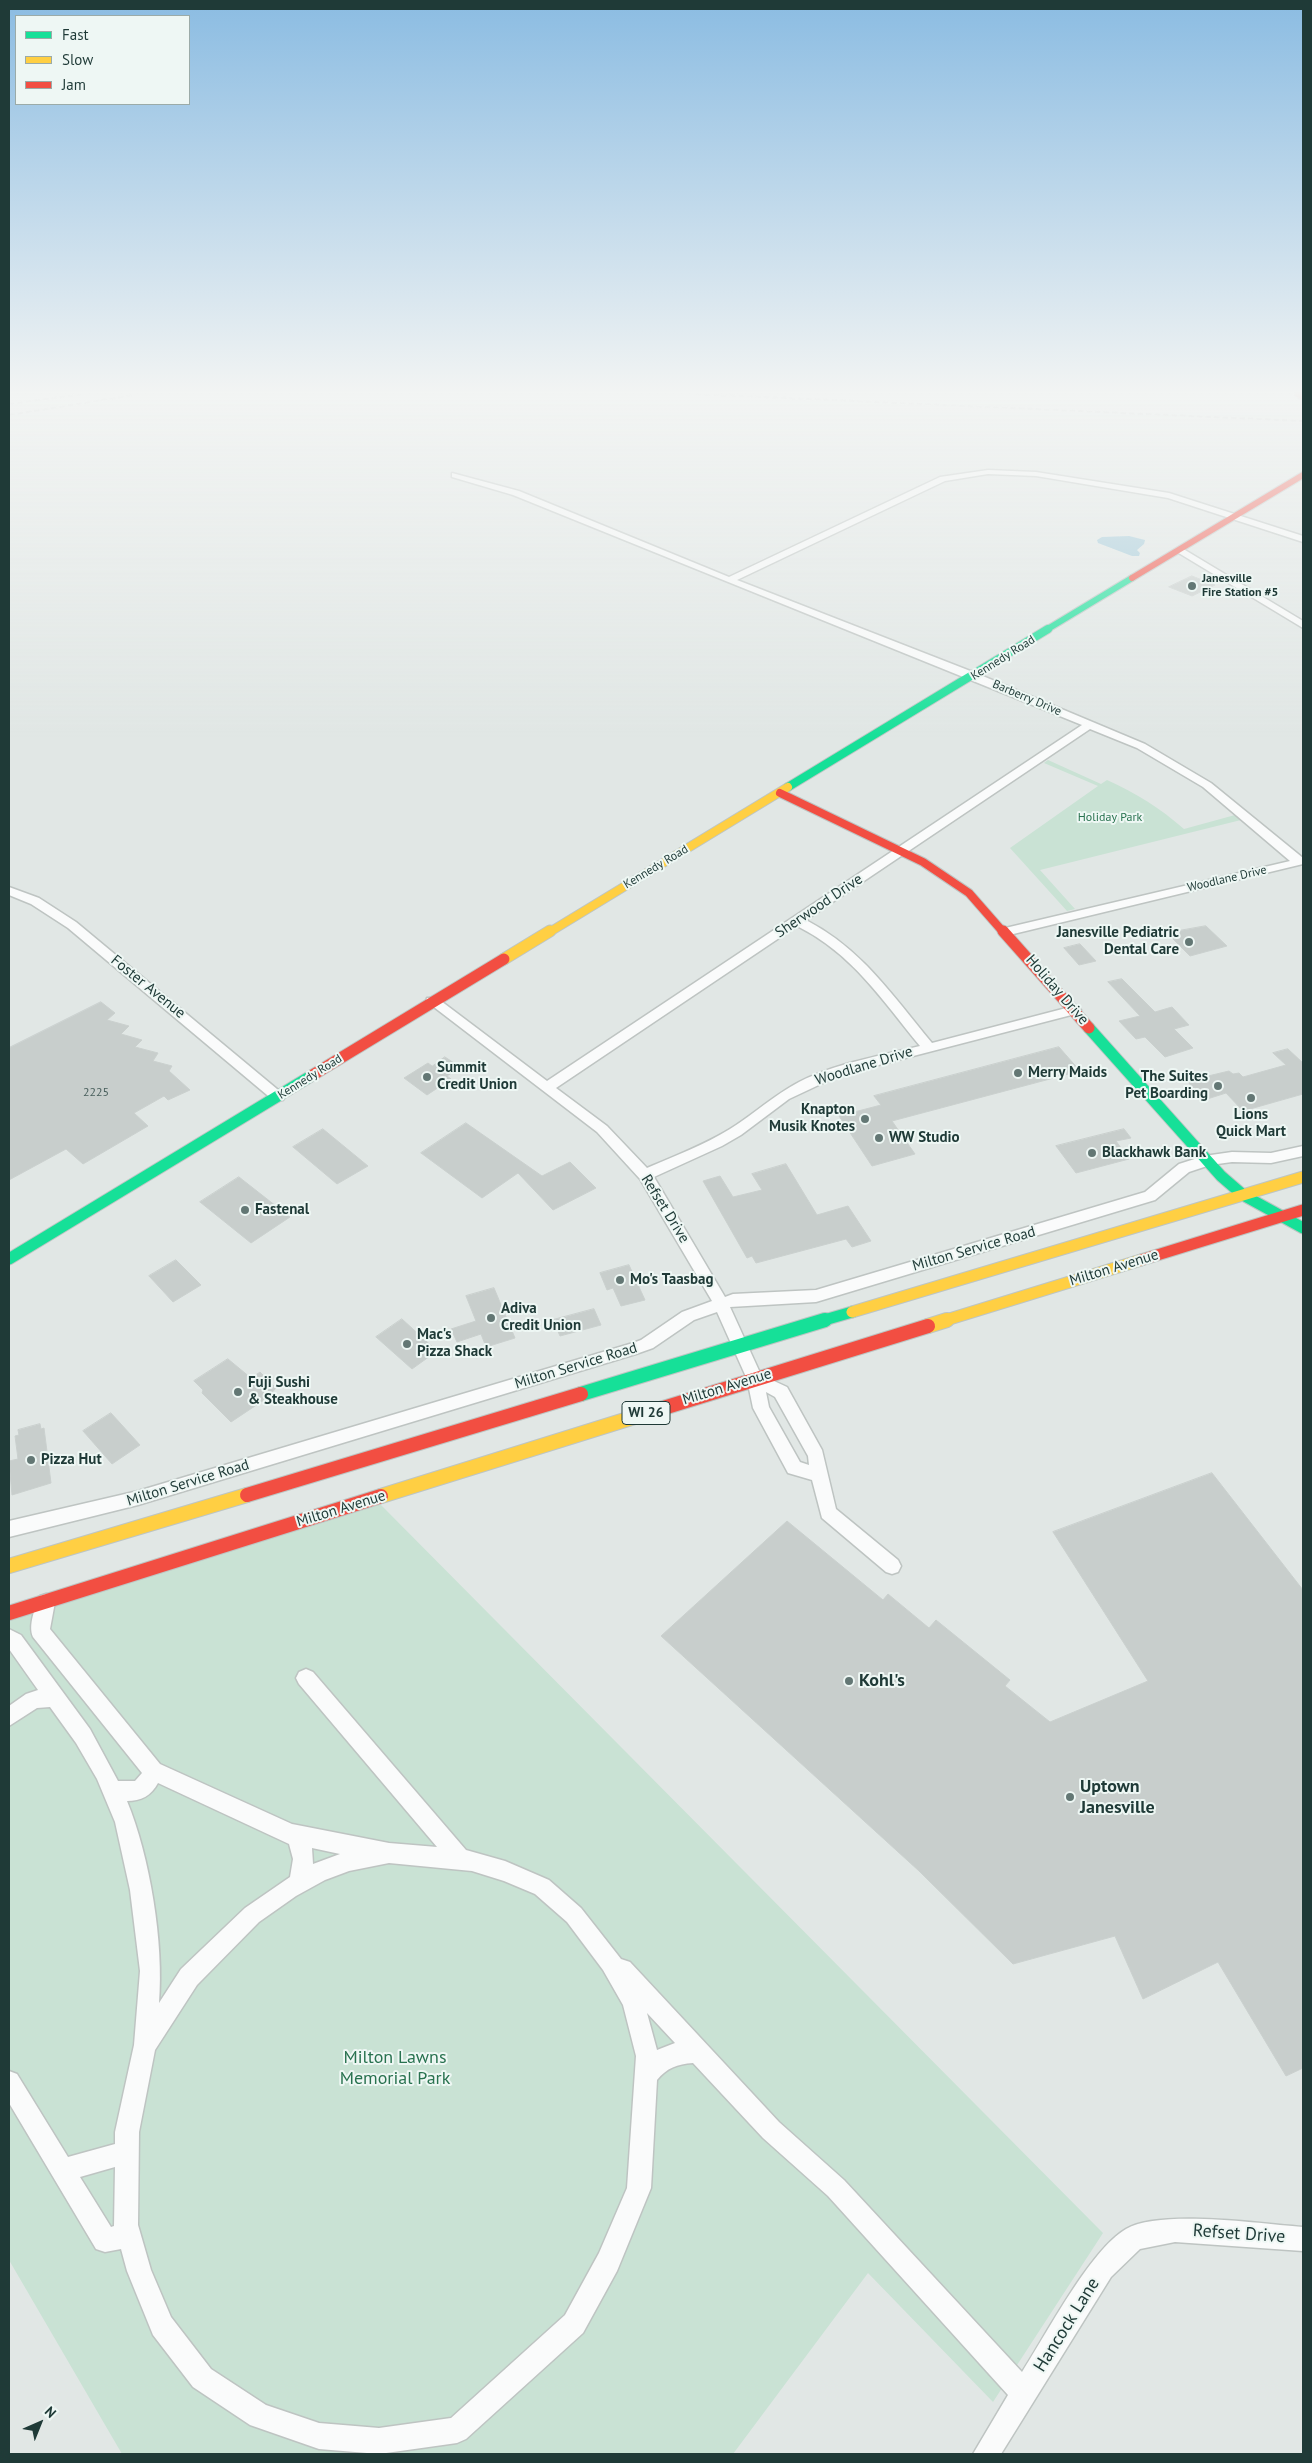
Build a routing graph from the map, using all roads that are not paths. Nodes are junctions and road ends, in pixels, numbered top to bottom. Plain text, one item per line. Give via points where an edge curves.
1 (555, 509) edge
2 (880, 509) edge
3 (1213, 509) edge
4 (1247, 509) edge
5 (1235, 516) junction
6 (1303, 539) edge
7 (1180, 550) junction
8 (729, 580) junction
9 (1303, 624) edge
10 (974, 676) junction
11 (1090, 724) junction
12 (780, 793) junction
13 (900, 851) junction
14 (1301, 861) edge
15 (9, 891) edge
16 (798, 921) junction
17 (1005, 932) junction
18 (432, 1002) junction
19 (1074, 1010) junction
20 (928, 1047) junction
21 (548, 1088) junction
22 (278, 1097) junction
23 (1303, 1150) edge
24 (1209, 1160) junction
25 (645, 1175) junction
26 (1303, 1177) edge
27 (1243, 1195) junction
28 (1303, 1210) edge
29 (1284, 1216) junction
30 (1303, 1228) edge
31 (9, 1260) edge
32 (721, 1304) junction
33 (740, 1346) junction
34 (755, 1379) junction
35 (819, 1474) junction
36 (9, 1529) edge
37 (9, 1566) edge
38 (892, 1566) dead end
39 (46, 1602) junction
40 (9, 1614) edge
41 (9, 1637) edge
42 (34, 1668) junction
43 (306, 1678) dead end
44 (55, 1697) junction
45 (33, 1700) junction
46 (9, 1717) edge
47 (152, 1771) junction
48 (112, 1791) junction
49 (296, 1835) junction
50 (389, 1853) junction
51 (460, 1859) junction
52 (298, 1884) junction
53 (595, 1942) junction
54 (144, 2046) junction
55 (698, 2051) junction
56 (646, 2076) junction
57 (9, 2082) edge
58 (127, 2152) junction
59 (62, 2170) junction
60 (1175, 2230) joint
61 (130, 2236) junction
62 (1303, 2239) edge
63 (1024, 2393) junction
64 (986, 2454) edge

1 - 8 street, Barberry Drive
2 - 8 street
3 - 5 street
4 - 5 street, Kennedy Road
5 - 6 street
5 - 7 street, Kennedy Road
7 - 9 street
7 - 10 street, Kennedy Road
8 - 10 street, Barberry Drive
10 - 11 street, Barberry Drive
10 - 12 street, Kennedy Road
11 - 13 street, Sherwood Drive
11 - 14 street, Barberry Drive via 1186,770
12 - 13 street, Holiday Drive
12 - 18 street, Kennedy Road
13 - 16 street, Sherwood Drive
13 - 17 street, Holiday Drive via 940,872 969,893
14 - 17 street, Woodlane Drive
15 - 22 street, Foster Avenue via 35,901 72,925
16 - 20 street via 825,935 856,960
16 - 21 street, Sherwood Drive
17 - 19 street, Holiday Drive
18 - 21 street, Refset Drive
18 - 22 street, Kennedy Road
19 - 20 street, Woodlane Drive
19 - 24 street, Holiday Drive
20 - 25 street, Woodlane Drive via 836,1072 806,1084 717,1143
21 - 25 street, Refset Drive via 602,1129
22 - 31 street, Kennedy Road
23 - 24 street, Milton Service Road via 1271,1158
24 - 27 street, Holiday Drive via 1221,1176
24 - 32 street, Milton Service Road via 1184,1168 1150,1196 824,1294 798,1298 746,1298
25 - 32 street, Refset Drive
26 - 27 street, WI 26
27 - 29 street, Holiday Drive
27 - 33 street, WI 26
28 - 29 street, Milton Avenue / WI 26
29 - 30 street, Holiday Drive
29 - 34 street, Milton Avenue / WI 26
32 - 33 street, Refset Drive
32 - 36 street, Milton Service Road via 688,1316 636,1348 138,1498
33 - 34 street, Refset Drive
33 - 37 street, WI 26
34 - 35 street via 781,1392 816,1455
34 - 35 street, Refset Drive via 761,1408 794,1468
34 - 39 street, Milton Avenue / WI 26
35 - 38 street via 828,1513
39 - 40 street, Milton Avenue / WI 26
39 - 47 street via 40,1631
41 - 42 street
42 - 44 street
42 - 45 street
43 - 51 street
44 - 45 street
44 - 48 street via 83,1736
45 - 46 street
47 - 48 street via 147,1785 138,1791
47 - 49 street
48 - 54 street via 125,1822 150,1962
49 - 50 street
49 - 52 street via 303,1848 305,1866
50 - 51 street
50 - 52 street via 349,1861
51 - 53 street via 505,1871 542,1887 574,1915
52 - 54 street via 252,1915 189,1977
53 - 55 street
53 - 56 street via 611,1962 633,2002 646,2056
54 - 58 street
55 - 56 street via 668,2055
55 - 63 street via 771,2130 843,2195
56 - 61 street via 639,2188 608,2262 574,2324 456,2430 379,2441 319,2436 260,2416 202,2378 162,2326 139,2271
57 - 59 street
58 - 59 street
58 - 61 street via 126,2226
59 - 61 street via 105,2240
60 - 62 street, Refset Drive
60 - 63 street, Hancock Lane via 1134,2238 1102,2268
63 - 64 street, Hancock Lane

